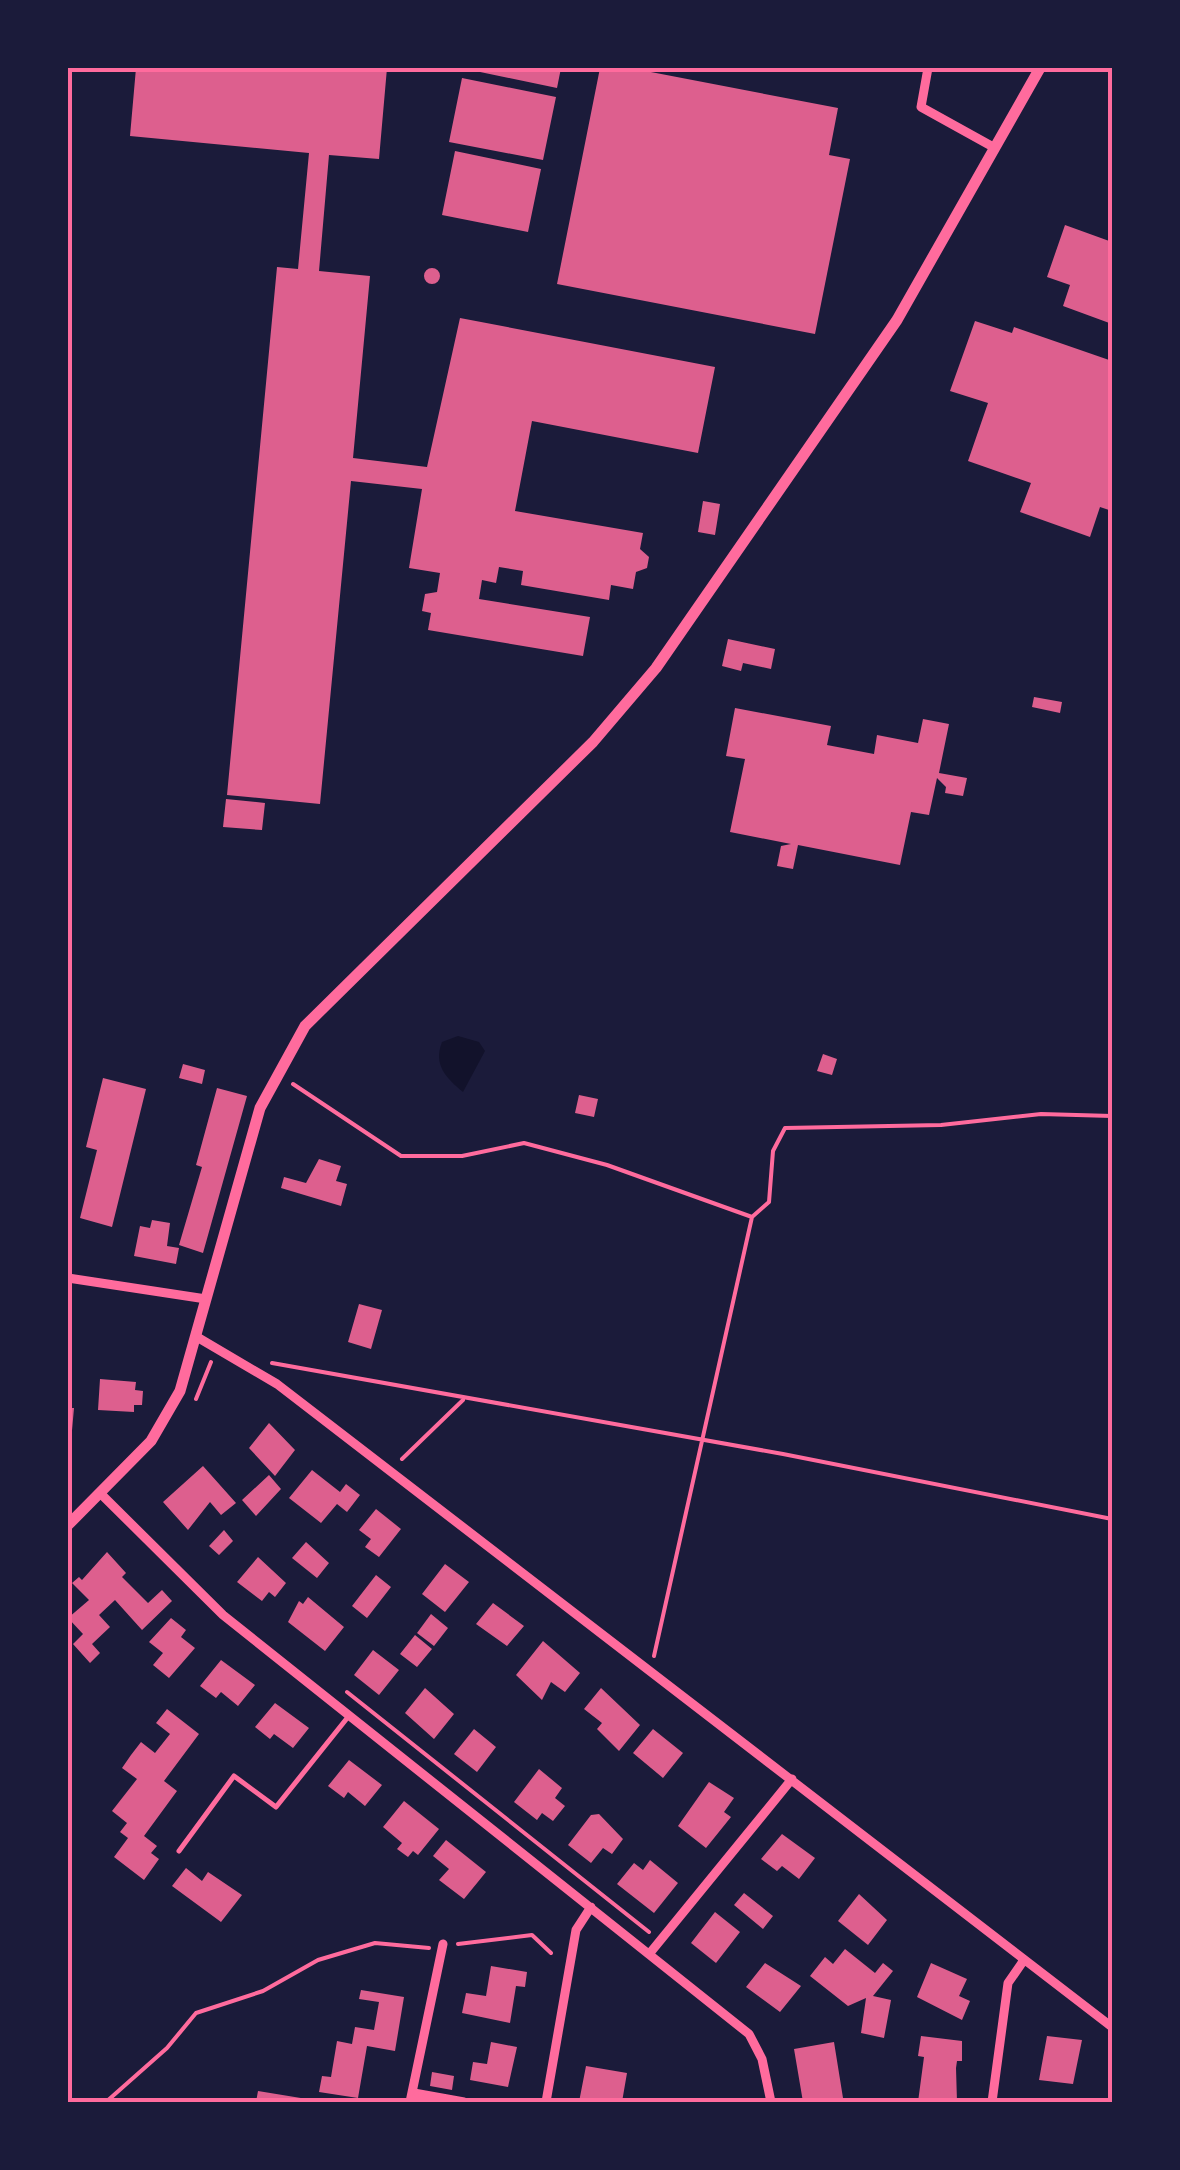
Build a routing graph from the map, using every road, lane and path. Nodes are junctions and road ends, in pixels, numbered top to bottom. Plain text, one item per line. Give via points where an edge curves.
1 (928, 68) edge
2 (1040, 68) edge
3 (994, 148) junction
4 (276, 1074) junction
5 (1112, 1116) edge
6 (752, 1217) junction
7 (68, 1278) edge
8 (206, 1299) junction
9 (197, 1337) junction
10 (246, 1363) junction
11 (463, 1400) junction
12 (699, 1440) junction
13 (391, 1471) junction
14 (101, 1494) junction
15 (1112, 1519) edge
16 (68, 1525) edge
17 (651, 1671) junction
18 (346, 1691) dead end
19 (350, 1715) junction
20 (792, 1779) junction
21 (179, 1851) dead end
22 (591, 1907) junction
23 (660, 1941) junction
24 (443, 1946) junction
25 (551, 1953) dead end
26 (650, 1953) junction
27 (1024, 1960) junction
28 (1112, 2027) edge
29 (412, 2098) edge
30 (106, 2102) edge
31 (464, 2102) edge
32 (546, 2102) edge
33 (771, 2102) edge
34 (992, 2102) edge

1 - 3 street via 921,107
2 - 3 street
3 - 4 street via 870,361 656,668 593,742 305,1026
4 - 6 path via 401,1156 462,1156 524,1143
4 - 8 street via 248,1143
5 - 6 path via 785,1128 773,1151 769,1202
6 - 12 path
7 - 8 street
8 - 9 street
9 - 10 street
9 - 14 street via 167,1418
10 - 11 path via 336,1372
10 - 13 street
11 - 12 path
11 - 13 path
12 - 15 path
12 - 17 path
13 - 17 street
14 - 16 street
14 - 19 street via 223,1615
17 - 20 street
18 - 23 path
19 - 21 lane via 276,1808 234,1776
19 - 22 street
20 - 23 street
20 - 27 street
22 - 26 street
22 - 32 street via 575,1938
23 - 26 street
24 - 25 path via 532,1935
24 - 29 street
24 - 30 path via 375,1942 196,2013
26 - 33 street via 749,2034
27 - 28 street
27 - 34 street via 1008,1983
29 - 31 street

